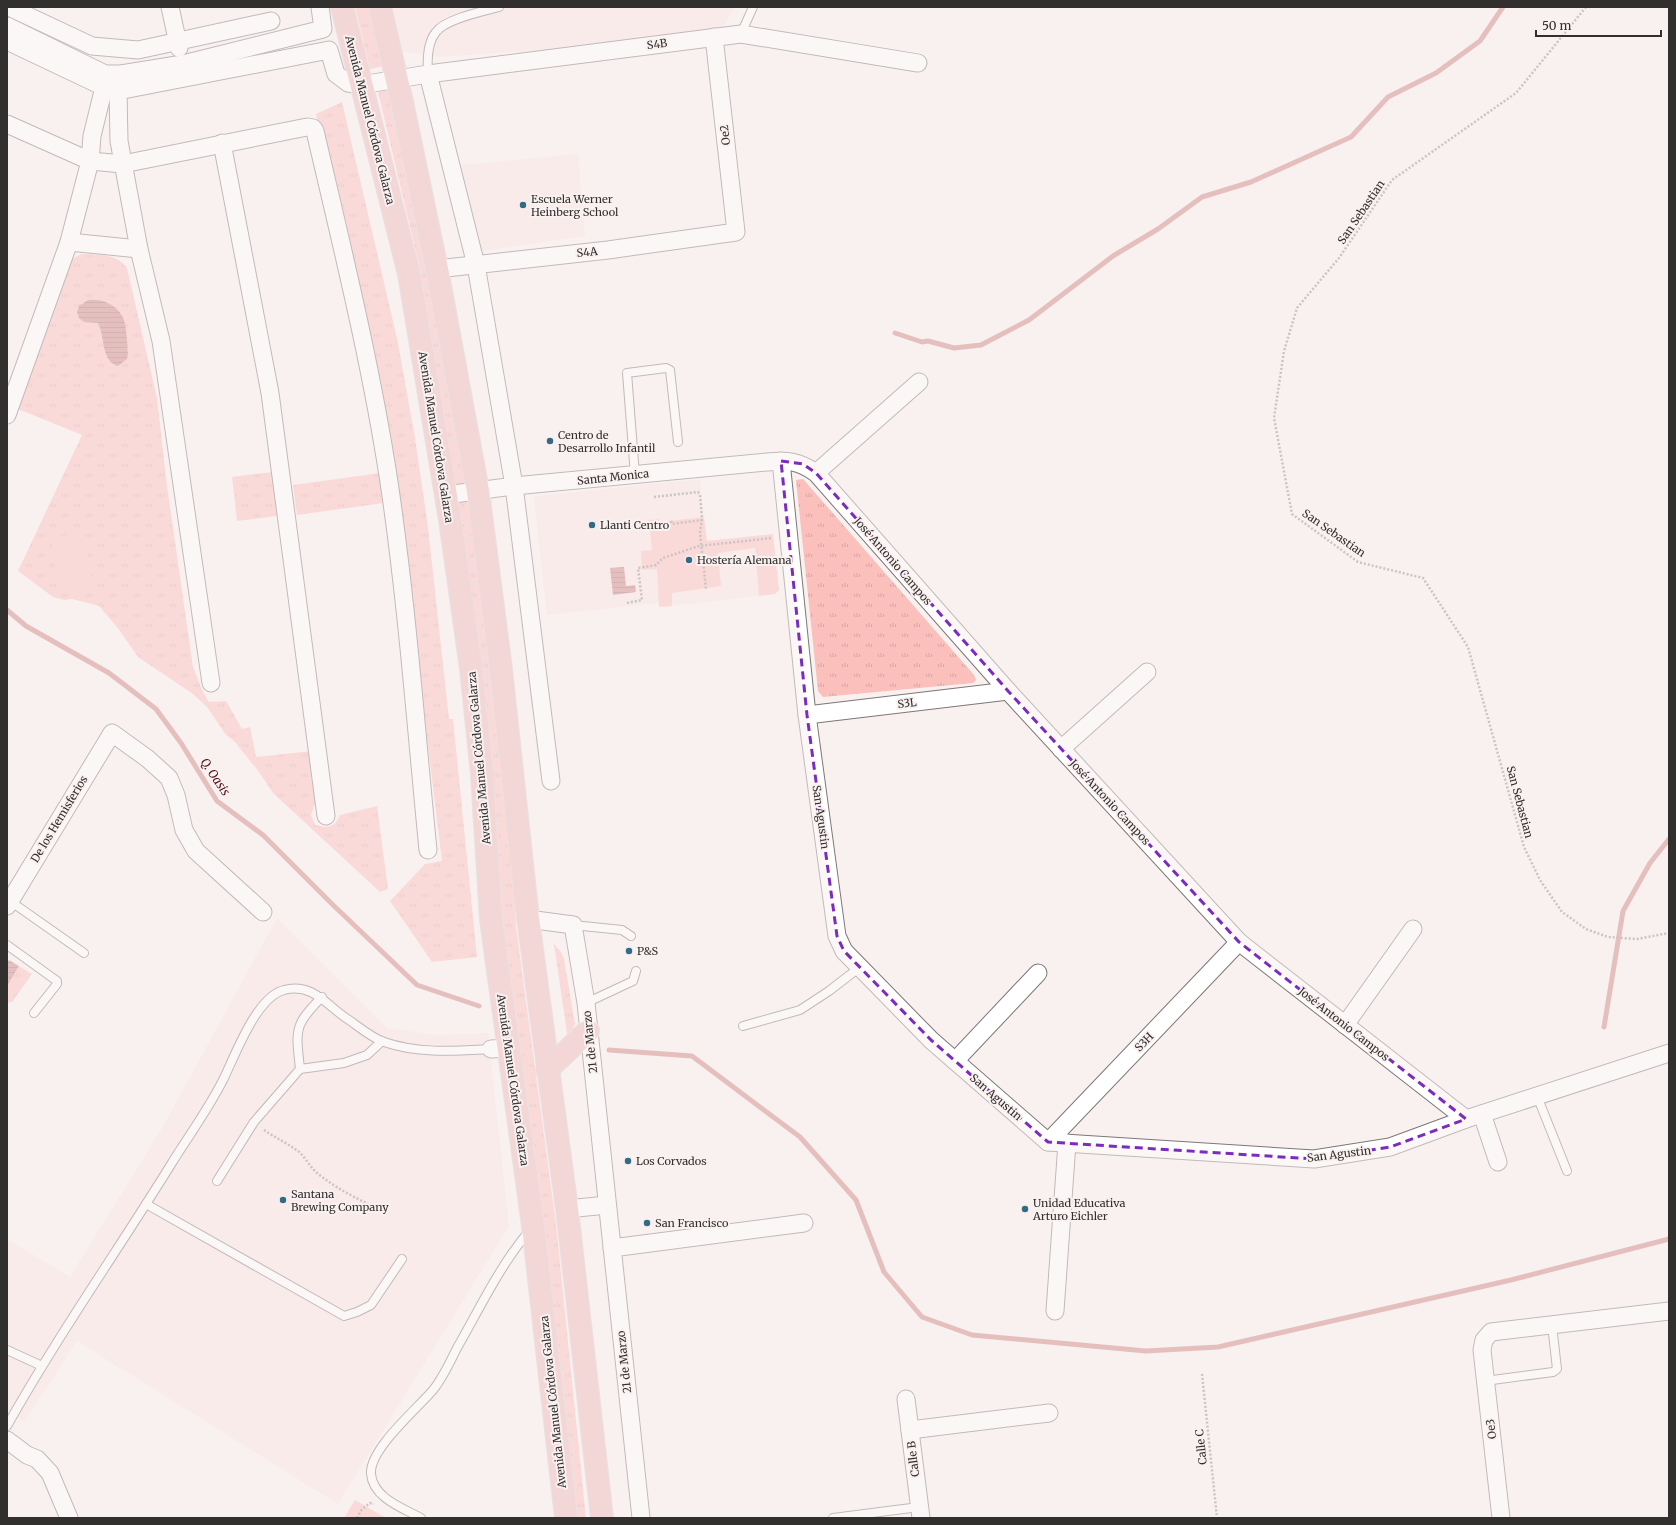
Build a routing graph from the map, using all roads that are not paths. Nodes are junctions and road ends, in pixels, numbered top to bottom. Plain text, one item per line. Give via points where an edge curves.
1 (9, 7) edge
2 (170, 7) edge
3 (320, 7) edge
4 (342, 7) edge
5 (380, 7) edge
6 (500, 7) edge
7 (753, 7) edge
8 (271, 22) dead end
9 (7, 26) edge
10 (323, 29) junction
11 (741, 34) junction
12 (714, 37) junction
13 (7, 41) edge
14 (329, 50) junction
15 (180, 52) junction
16 (918, 62) dead end
17 (428, 74) junction
18 (396, 79) junction
19 (112, 81) junction
20 (361, 85) junction
21 (7, 124) edge
22 (222, 143) junction
23 (90, 161) junction
24 (123, 164) junction
25 (736, 232) joint
26 (69, 242) junction
27 (139, 249) junction
28 (476, 265) junction
29 (437, 269) junction
30 (919, 382) dead end
31 (7, 415) edge
32 (678, 442) dead end
33 (781, 461) junction
34 (816, 473) junction
35 (635, 475) junction
36 (514, 486) junction
37 (478, 491) junction
38 (446, 495) junction
39 (1147, 672) dead end
40 (211, 683) dead end
41 (1008, 691) junction
42 (807, 715) junction
43 (1061, 749) junction
44 (551, 781) dead end
45 (326, 816) dead end
46 (428, 850) dead end
47 (9, 903) edge
48 (264, 912) dead end
49 (528, 919) junction
50 (573, 925) junction
51 (1413, 929) dead end
52 (631, 936) dead end
53 (1239, 942) junction
54 (7, 945) edge
55 (84, 953) dead end
56 (860, 967) junction
57 (636, 971) dead end
58 (1038, 973) dead end
59 (322, 997) junction
60 (586, 1003) junction
61 (34, 1013) dead end
62 (1345, 1025) junction
63 (743, 1026) dead end
64 (588, 1031) junction
65 (382, 1041) junction
66 (499, 1048) junction
67 (1669, 1053) edge
68 (955, 1061) junction
69 (300, 1068) junction
70 (547, 1070) junction
71 (1537, 1096) junction
72 (1474, 1116) junction
73 (1048, 1142) junction
74 (1067, 1143) junction
75 (1498, 1162) dead end
76 (1567, 1171) dead end
77 (217, 1181) dead end
78 (146, 1204) junction
79 (607, 1205) junction
80 (567, 1209) junction
81 (804, 1222) dead end
82 (533, 1226) junction
83 (612, 1248) junction
84 (402, 1259) dead end
85 (1055, 1311) dead end
86 (1669, 1311) edge
87 (1552, 1325) junction
88 (7, 1350) edge
89 (42, 1366) junction
90 (1485, 1381) junction
91 (906, 1399) dead end
92 (1049, 1413) dead end
93 (7, 1426) edge
94 (910, 1430) junction
95 (7, 1440) edge
96 (920, 1513) edge
97 (69, 1518) edge
98 (420, 1518) edge
99 (566, 1518) edge
100 (602, 1518) edge
101 (641, 1518) edge
102 (833, 1518) edge
103 (1501, 1518) edge

1 - 15 street via 92,46
2 - 15 street
3 - 10 street
4 - 20 main road, Avenida Manuel Córdova Galarza
5 - 18 main road
6 - 17 lane via 458,18 436,31 427,54
7 - 11 lane
8 - 15 street
9 - 19 street
10 - 14 street
10 - 15 street
11 - 12 street, S4B
11 - 16 street, S4B
12 - 17 street, S4B
12 - 25 street, Oe2
13 - 19 street
14 - 19 street
14 - 20 street via 336,74 348,82
15 - 19 street
17 - 18 street, S4B
17 - 28 street
18 - 20 street, S4B
18 - 29 main road
19 - 23 street via 92,136
19 - 24 street
20 - 38 main road, Avenida Manuel Córdova Galarza via 409,274
21 - 23 street
22 - 24 street
22 - 45 street via 270,393
22 - 46 street via 307,127 315,131 359,319 388,481 401,575
23 - 24 street
23 - 26 street
24 - 27 street
25 - 28 street, S4A
26 - 27 street
26 - 31 street
27 - 40 street via 161,341
28 - 29 street, S4A
28 - 36 street
29 - 37 main road
30 - 34 street
32 - 35 lane via 670,370 666,368 627,373
33 - 34 street, José Antonio Campos via 803,464
33 - 35 street, Santa Monica
33 - 42 street, San Agustin
34 - 41 street, José Antonio Campos
35 - 36 street, Santa Monica
36 - 37 street, Santa Monica
36 - 44 street
37 - 38 street, Santa Monica
37 - 49 main road via 501,668
38 - 66 main road, Avenida Manuel Córdova Galarza via 472,669 482,775
39 - 43 street
41 - 42 street, S3L
41 - 43 street, José Antonio Campos
42 - 56 street, San Agustin via 837,936 844,951
43 - 53 street, José Antonio Campos
47 - 48 street, De los Hemisferios via 112,733 169,778 176,795 184,830 196,851
47 - 55 lane
49 - 50 street
49 - 70 main road
50 - 52 lane via 622,930
50 - 60 street, 21 de Marzo
51 - 62 street
53 - 62 street, José Antonio Campos
53 - 73 street, S3H
54 - 61 lane via 57,981
56 - 63 lane via 800,1010
56 - 68 street, San Agustin
57 - 60 lane via 633,981
58 - 68 street
59 - 65 lane via 346,1019
59 - 69 lane via 307,1012 296,1033
59 - 78 lane via 305,991 284,990 268,999 257,1012 220,1086
60 - 64 street, 21 de Marzo
62 - 72 street, José Antonio Campos
64 - 70 main road
64 - 79 street, 21 de Marzo
65 - 66 lane via 432,1052
65 - 69 lane via 367,1055 344,1063
66 - 82 main road, Avenida Manuel Córdova Galarza
67 - 71 street, San Agustin
68 - 73 street, San Agustin
69 - 77 lane via 254,1122
70 - 80 main road
71 - 72 street, San Agustin
71 - 76 lane
72 - 74 street, San Agustin via 1390,1147 1314,1159
72 - 75 street
73 - 74 street, San Agustin
74 - 85 street
78 - 84 lane via 344,1316 371,1305
78 - 89 lane
79 - 80 street
79 - 83 street, 21 de Marzo
80 - 100 main road
81 - 83 street
82 - 98 lane via 507,1260 435,1389 393,1431 377,1455 370,1473 375,1488 388,1500
82 - 99 main road, Avenida Manuel Córdova Galarza
83 - 101 street, 21 de Marzo
86 - 87 street
87 - 90 street, Oe3 via 1491,1332 1484,1340 1482,1350
87 - 90 lane via 1557,1369 1553,1372
88 - 89 lane
89 - 93 lane
90 - 103 street, Oe3
91 - 94 street, Calle B
92 - 94 street
94 - 96 street, Calle B
95 - 97 street via 37,1459 50,1473
96 - 102 lane

